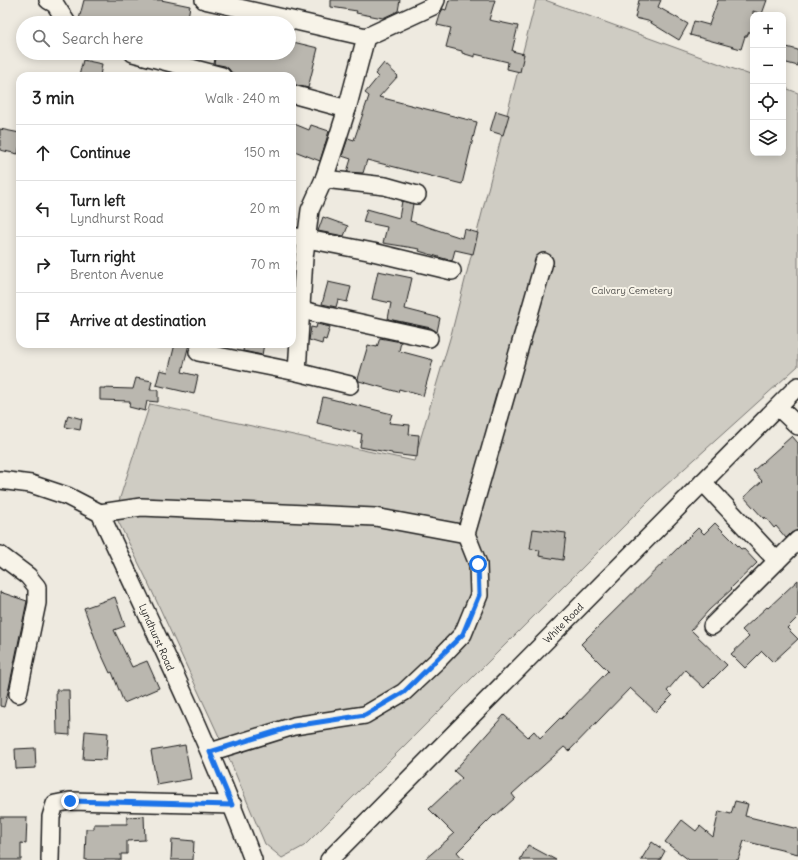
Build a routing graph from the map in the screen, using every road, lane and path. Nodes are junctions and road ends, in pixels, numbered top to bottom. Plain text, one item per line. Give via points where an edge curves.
1 (48, 0) edge
2 (204, 0) edge
3 (436, 0) edge
4 (63, 16) edge
5 (274, 16) edge
6 (296, 21) edge
7 (366, 37) junction
8 (160, 60) edge
9 (207, 72) edge
10 (296, 95) edge
11 (347, 109) junction
12 (324, 179) junction
13 (417, 195) dead end
14 (299, 238) edge
15 (544, 262) dead end
16 (452, 271) dead end
17 (296, 309) edge
18 (429, 338) dead end
19 (198, 352) dead end
20 (297, 372) junction
21 (350, 385) dead end
22 (798, 386) edge
23 (778, 407) junction
24 (798, 426) edge
25 (0, 480) edge
26 (703, 482) junction
27 (100, 513) junction
28 (466, 534) junction
29 (798, 540) edge
30 (0, 555) edge
31 (776, 561) junction
32 (712, 626) dead end
33 (18, 694) dead end
34 (210, 752) junction
35 (232, 805) junction
36 (50, 860) edge
37 (253, 860) edge
38 (329, 860) edge

1 - 4 street via 55,4
2 - 5 street
3 - 7 street via 433,6
6 - 7 street
7 - 11 street
8 - 9 street
10 - 11 street
11 - 12 street
12 - 13 street via 385,186
12 - 14 street
14 - 16 street
14 - 17 street
15 - 28 street
17 - 18 street
17 - 20 street
19 - 20 street
20 - 21 street
22 - 23 street, White Road
23 - 24 street
23 - 26 street, White Road
25 - 27 street via 31,484 60,493
26 - 31 street
26 - 38 street, White Road
27 - 28 street via 141,507 375,517
27 - 34 street, Lyndhurst Road
28 - 34 street via 478,564 479,595 463,634 404,692 365,715 294,726
29 - 31 street
30 - 33 street via 28,576 37,587 37,603
31 - 32 street
34 - 35 street, Lyndhurst Road
35 - 36 street via 70,801 55,804 51,817
35 - 37 street, Lyndhurst Road

